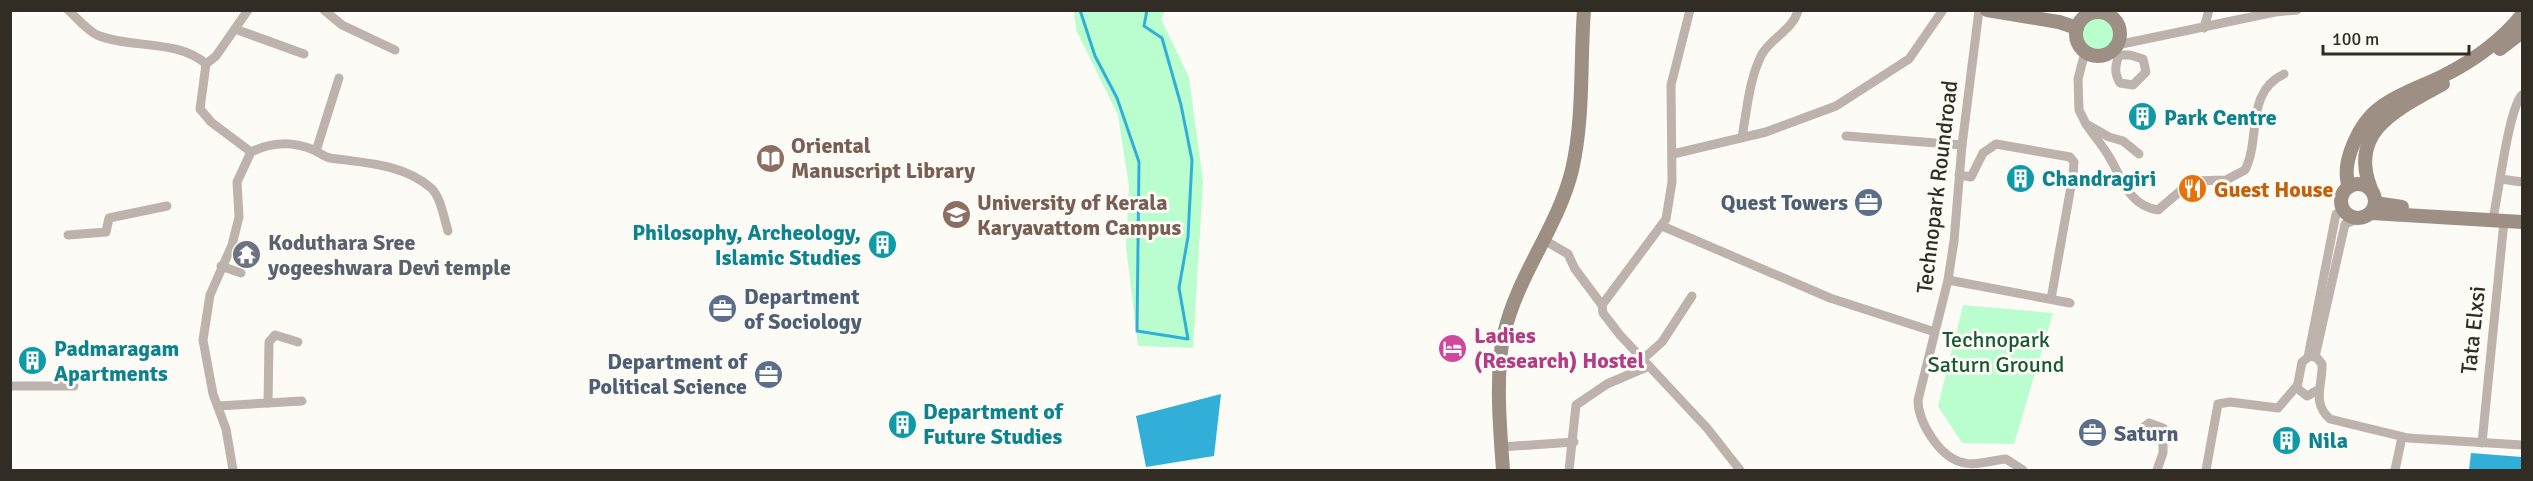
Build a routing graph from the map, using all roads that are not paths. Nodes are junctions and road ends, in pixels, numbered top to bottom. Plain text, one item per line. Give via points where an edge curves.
1 (248, 10) edge
2 (324, 10) edge
3 (1584, 10) edge
4 (1690, 10) edge
5 (1798, 10) edge
6 (1943, 10) edge
7 (1979, 10) edge
8 (1987, 10) edge
9 (2209, 10) edge
10 (2297, 10) edge
11 (69, 11) edge
12 (2276, 11) edge
13 (2102, 12) edge
14 (2523, 15) edge
15 (2204, 27) junction
16 (2077, 28) junction
17 (235, 29) junction
18 (2523, 32) edge
19 (395, 50) dead end
20 (2116, 50) junction
21 (2085, 52) junction
22 (304, 54) dead end
23 (206, 64) junction
24 (2284, 74) dead end
25 (339, 78) dead end
26 (2523, 95) edge
27 (2086, 123) junction
28 (1846, 136) dead end
29 (1742, 137) junction
30 (1962, 145) junction
31 (316, 151) junction
32 (251, 152) junction
33 (1673, 154) junction
34 (2139, 154) dead end
35 (1959, 176) junction
36 (2501, 179) junction
37 (2523, 182) edge
38 (2349, 187) junction
39 (167, 206) dead end
40 (2369, 206) junction
41 (2344, 211) junction
42 (2523, 215) edge
43 (2499, 217) junction
44 (2523, 222) edge
45 (1662, 226) junction
46 (448, 231) dead end
47 (68, 235) dead end
48 (1544, 240) junction
49 (221, 266) junction
50 (241, 273) dead end
51 (1948, 280) junction
52 (1692, 296) dead end
53 (2051, 299) junction
54 (2070, 303) dead end
55 (1602, 305) junction
56 (1935, 332) junction
57 (298, 342) dead end
58 (2311, 357) junction
59 (1646, 363) junction
60 (10, 386) edge
61 (74, 386) dead end
62 (2297, 386) junction
63 (2318, 390) junction
64 (302, 401) dead end
65 (268, 403) junction
66 (218, 406) junction
67 (2402, 437) junction
68 (2139, 438) dead end
69 (1574, 442) junction
70 (2482, 444) junction
71 (2523, 445) edge
72 (1501, 447) junction
73 (233, 471) edge
74 (1503, 471) edge
75 (1569, 471) edge
76 (1740, 471) edge
77 (2023, 471) edge
78 (2157, 471) edge
79 (2206, 471) edge
80 (2395, 471) edge

1 - 17 street
2 - 19 street via 342,26
3 - 48 street via 1581,94 1572,170
4 - 33 street via 1671,85
5 - 29 street via 1763,53 1750,89
6 - 29 street via 1909,59 1895,69 1836,106
7 - 30 street, Technopark Roundroad
8 - 16 street
9 - 15 street
10 - 12 street
11 - 23 street via 95,34 189,53
12 - 15 street
13 - 16 street via 2082,19
13 - 20 street via 2117,25
14 - 38 street via 2504,37 2480,53 2380,107 2356,139 2348,158 2345,171
15 - 20 street
16 - 21 street via 2078,44
17 - 22 street
17 - 23 street via 216,57
18 - 40 street via 2480,63 2383,121 2363,156
20 - 21 street via 2100,56
21 - 27 street via 2079,79 2079,110
23 - 32 street via 200,109
24 - 27 street via 2272,81 2258,103 2245,170 2226,180 2192,181 2158,210 2129,196
25 - 31 street
26 - 36 street, Tata Elxsi via 2513,116
27 - 34 street via 2123,141
28 - 30 street
29 - 33 street
30 - 35 street, Technopark Roundroad
31 - 32 street via 293,144 272,144
31 - 46 street via 326,158 369,162 420,179 434,190
32 - 49 street via 237,182 239,217 232,245
33 - 45 street
35 - 51 street, Technopark Roundroad
35 - 53 street via 1971,177 1983,153 1996,144 2070,157 2074,162
36 - 37 street
36 - 43 street, Tata Elxsi
38 - 40 street via 2363,185
38 - 41 street via 2341,200
39 - 47 street via 109,218 106,232
40 - 41 street via 2351,217
40 - 43 street
40 - 58 street via 2345,224
41 - 58 street via 2336,213
42 - 43 street
43 - 44 street
43 - 70 street, Tata Elxsi
45 - 55 street
45 - 56 street via 1830,298
48 - 55 street via 1568,254
48 - 72 street via 1519,291 1504,335 1499,407
49 - 50 street
49 - 66 street via 210,295 203,340
51 - 53 street
51 - 56 street, Technopark Roundroad
52 - 59 street
53 - 54 street
55 - 59 street via 1603,313
56 - 77 street, Technopark Roundroad via 1918,400 1918,414 1924,426 1958,461 2006,459
57 - 65 street via 275,335 269,342
58 - 62 street via 2302,362
58 - 63 street via 2322,366
59 - 69 street via 1576,405
59 - 76 street via 1707,428
60 - 61 street
62 - 63 street via 2307,396
62 - 79 street via 2278,408 2218,404
63 - 67 street via 2321,409 2330,419
64 - 65 street
65 - 66 street
66 - 73 street
67 - 70 street
67 - 80 street
68 - 78 street via 2140,430 2149,423 2163,428 2163,453
69 - 72 street
69 - 75 street
70 - 71 street
72 - 74 street

